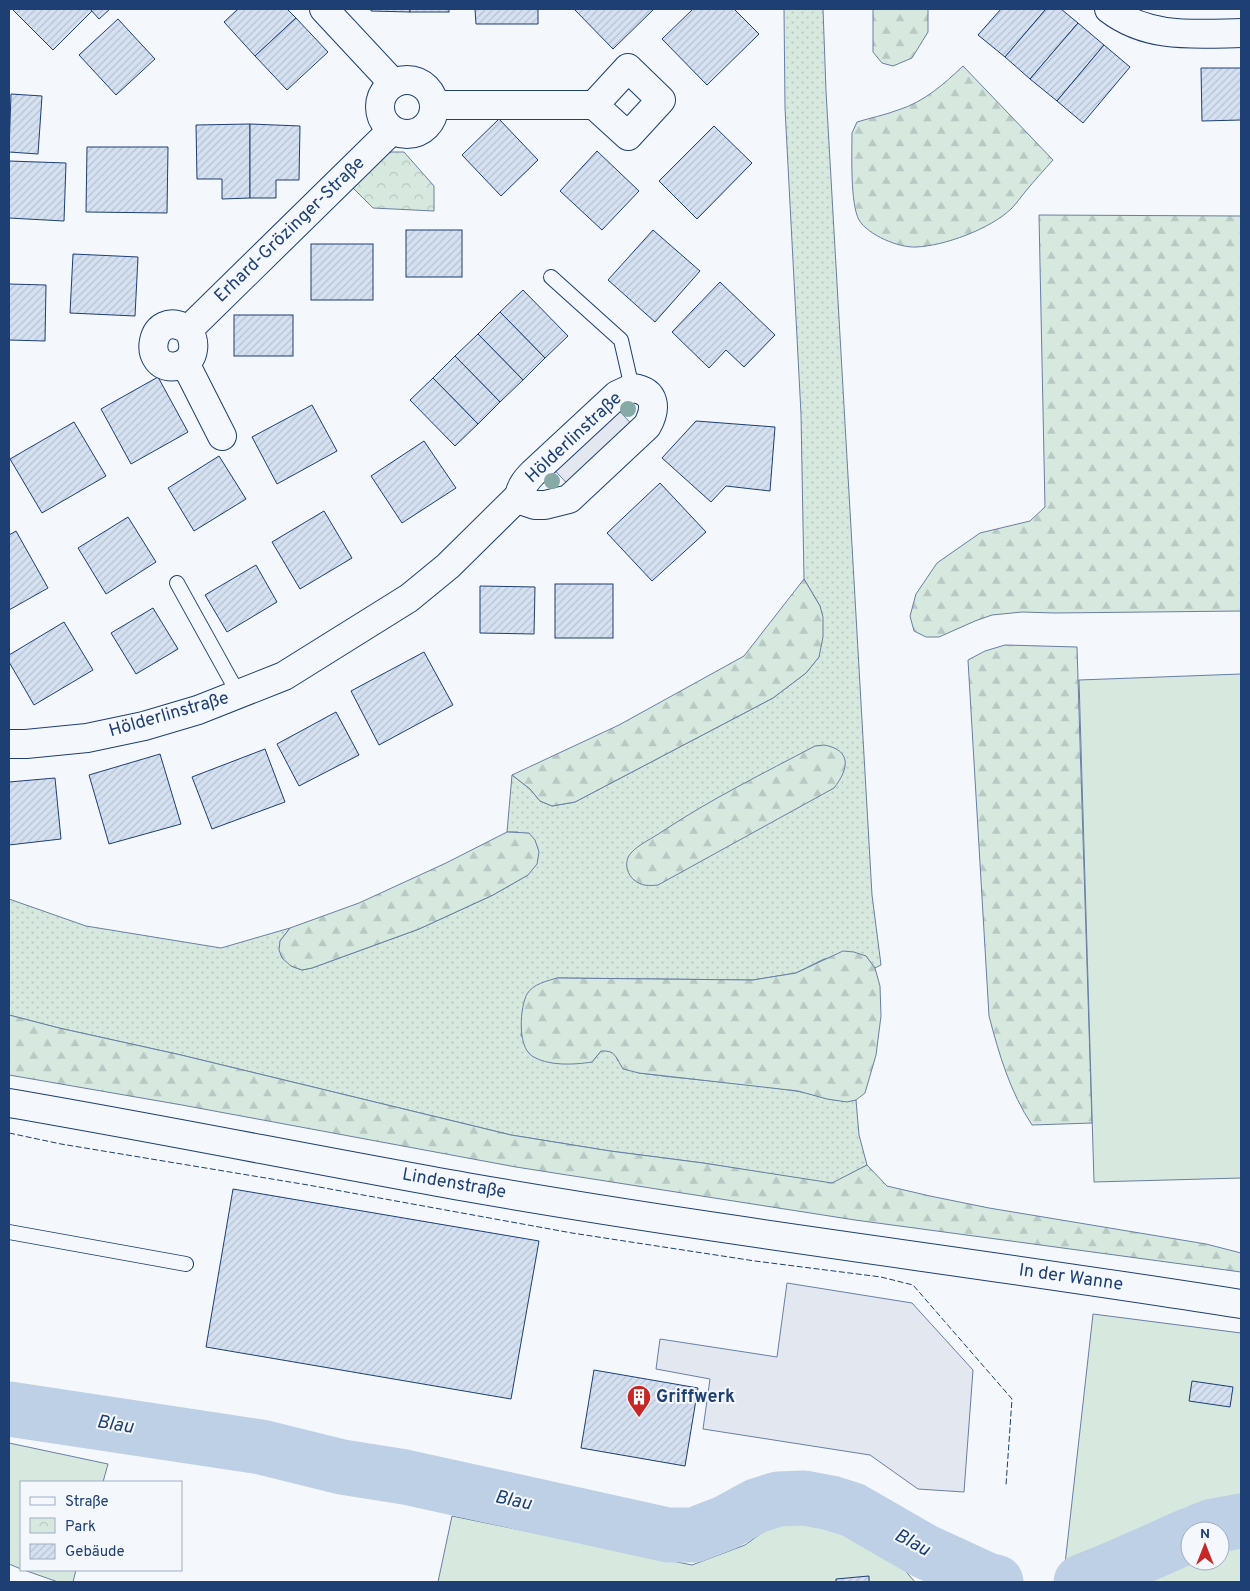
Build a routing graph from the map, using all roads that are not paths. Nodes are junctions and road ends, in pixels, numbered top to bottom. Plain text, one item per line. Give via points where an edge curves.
1 (324, 9) edge
2 (1109, 9) edge
3 (1241, 33) edge
4 (393, 83) junction
5 (434, 105) junction
6 (594, 105) dead end
7 (392, 130) junction
8 (551, 277) dead end
9 (188, 330) junction
10 (185, 363) junction
11 (632, 388) junction
12 (222, 436) dead end
13 (519, 496) junction
14 (177, 583) dead end
15 (239, 695) junction
16 (9, 744) edge
17 (9, 1103) edge
18 (9, 1232) edge
19 (900, 1254) joint
20 (186, 1264) dead end
21 (1241, 1304) edge

1 - 4 street
2 - 3 street via 1145,29 1179,34
4 - 5 street via 411,80 420,83 432,96
4 - 7 street via 381,97 379,106 380,115
5 - 6 street
5 - 7 street via 430,121 424,128 409,134
7 - 9 street, Erhard-Grözinger-Straße
8 - 11 lane via 621,340
9 - 10 street via 194,350
9 - 10 street via 169,325 154,338 152,347 161,363 174,367
10 - 12 street
11 - 13 street, Hölderlinstraße via 617,395 533,473
11 - 13 street, Hölderlinstraße via 647,393 654,407 653,416 640,433 569,499 535,505
13 - 15 street, Hölderlinstraße via 448,566 409,598 284,676
14 - 15 lane, Hölderlinstraße
15 - 16 street, Hölderlinstraße via 144,726 87,738
17 - 19 street, Lindenstraße via 466,1187
18 - 20 lane
19 - 21 street, In der Wanne via 1081,1278

